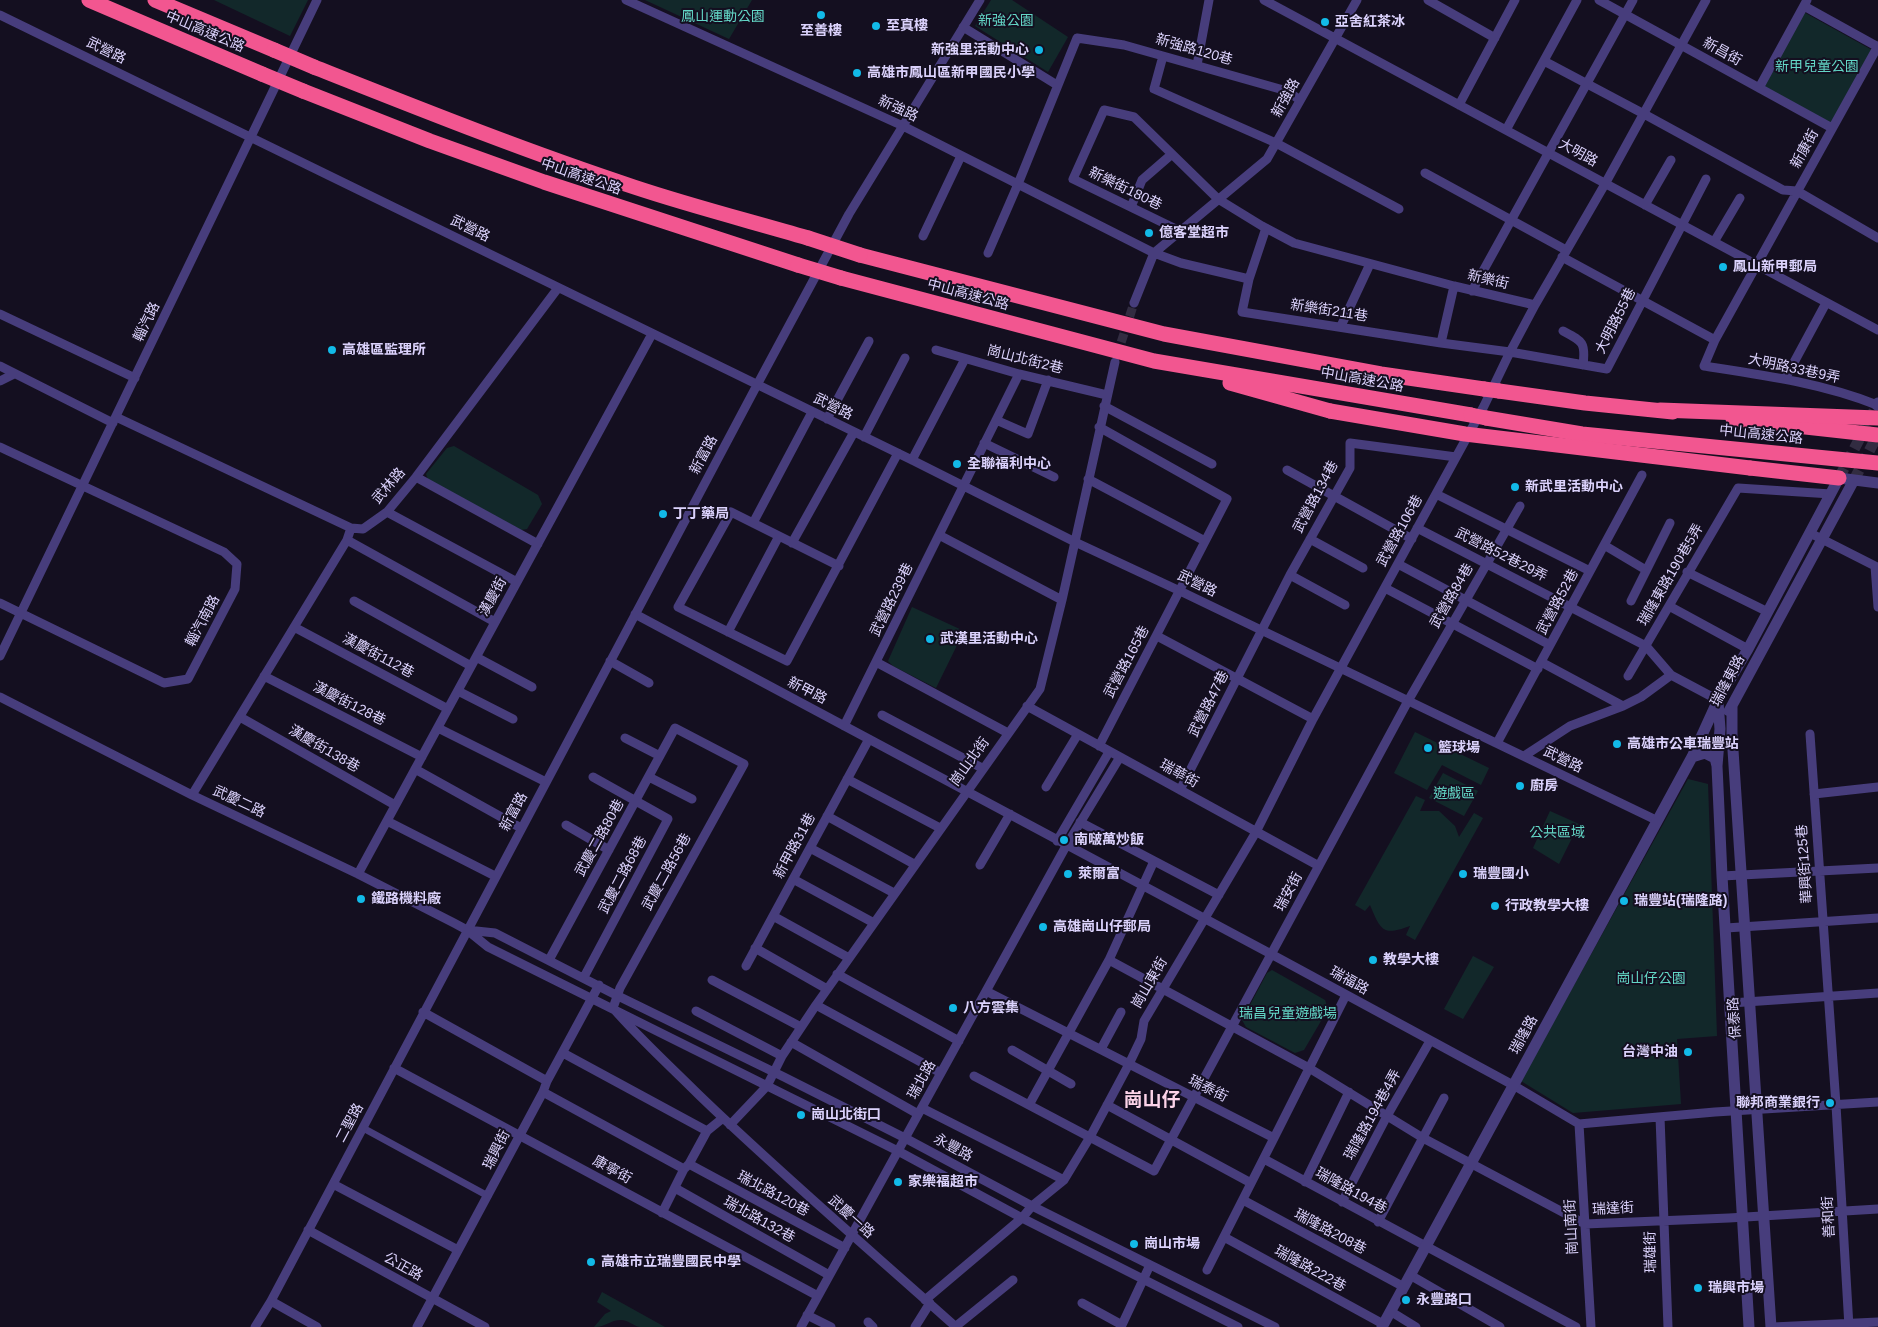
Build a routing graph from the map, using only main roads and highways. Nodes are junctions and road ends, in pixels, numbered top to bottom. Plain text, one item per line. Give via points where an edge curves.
1 (89, 0) edge
2 (155, 0) edge
3 (1154, 362) junction
4 (1878, 409) edge
5 (1660, 410) junction
6 (1878, 435) edge
7 (1878, 463) edge
8 (1847, 479) road end

1 - 3 highway, 中山高速公路, bridge via 303,91 544,182 841,278
2 - 5 highway, 中山高速公路, bridge via 449,121 634,187 860,255 1164,334 1381,374 1585,404
3 - 7 highway, 中山高速公路 via 1480,413 1582,434
3 - 8 highway, bridge via 1330,411 1465,434
4 - 5 highway, bridge
5 - 6 highway, 中山高速公路

